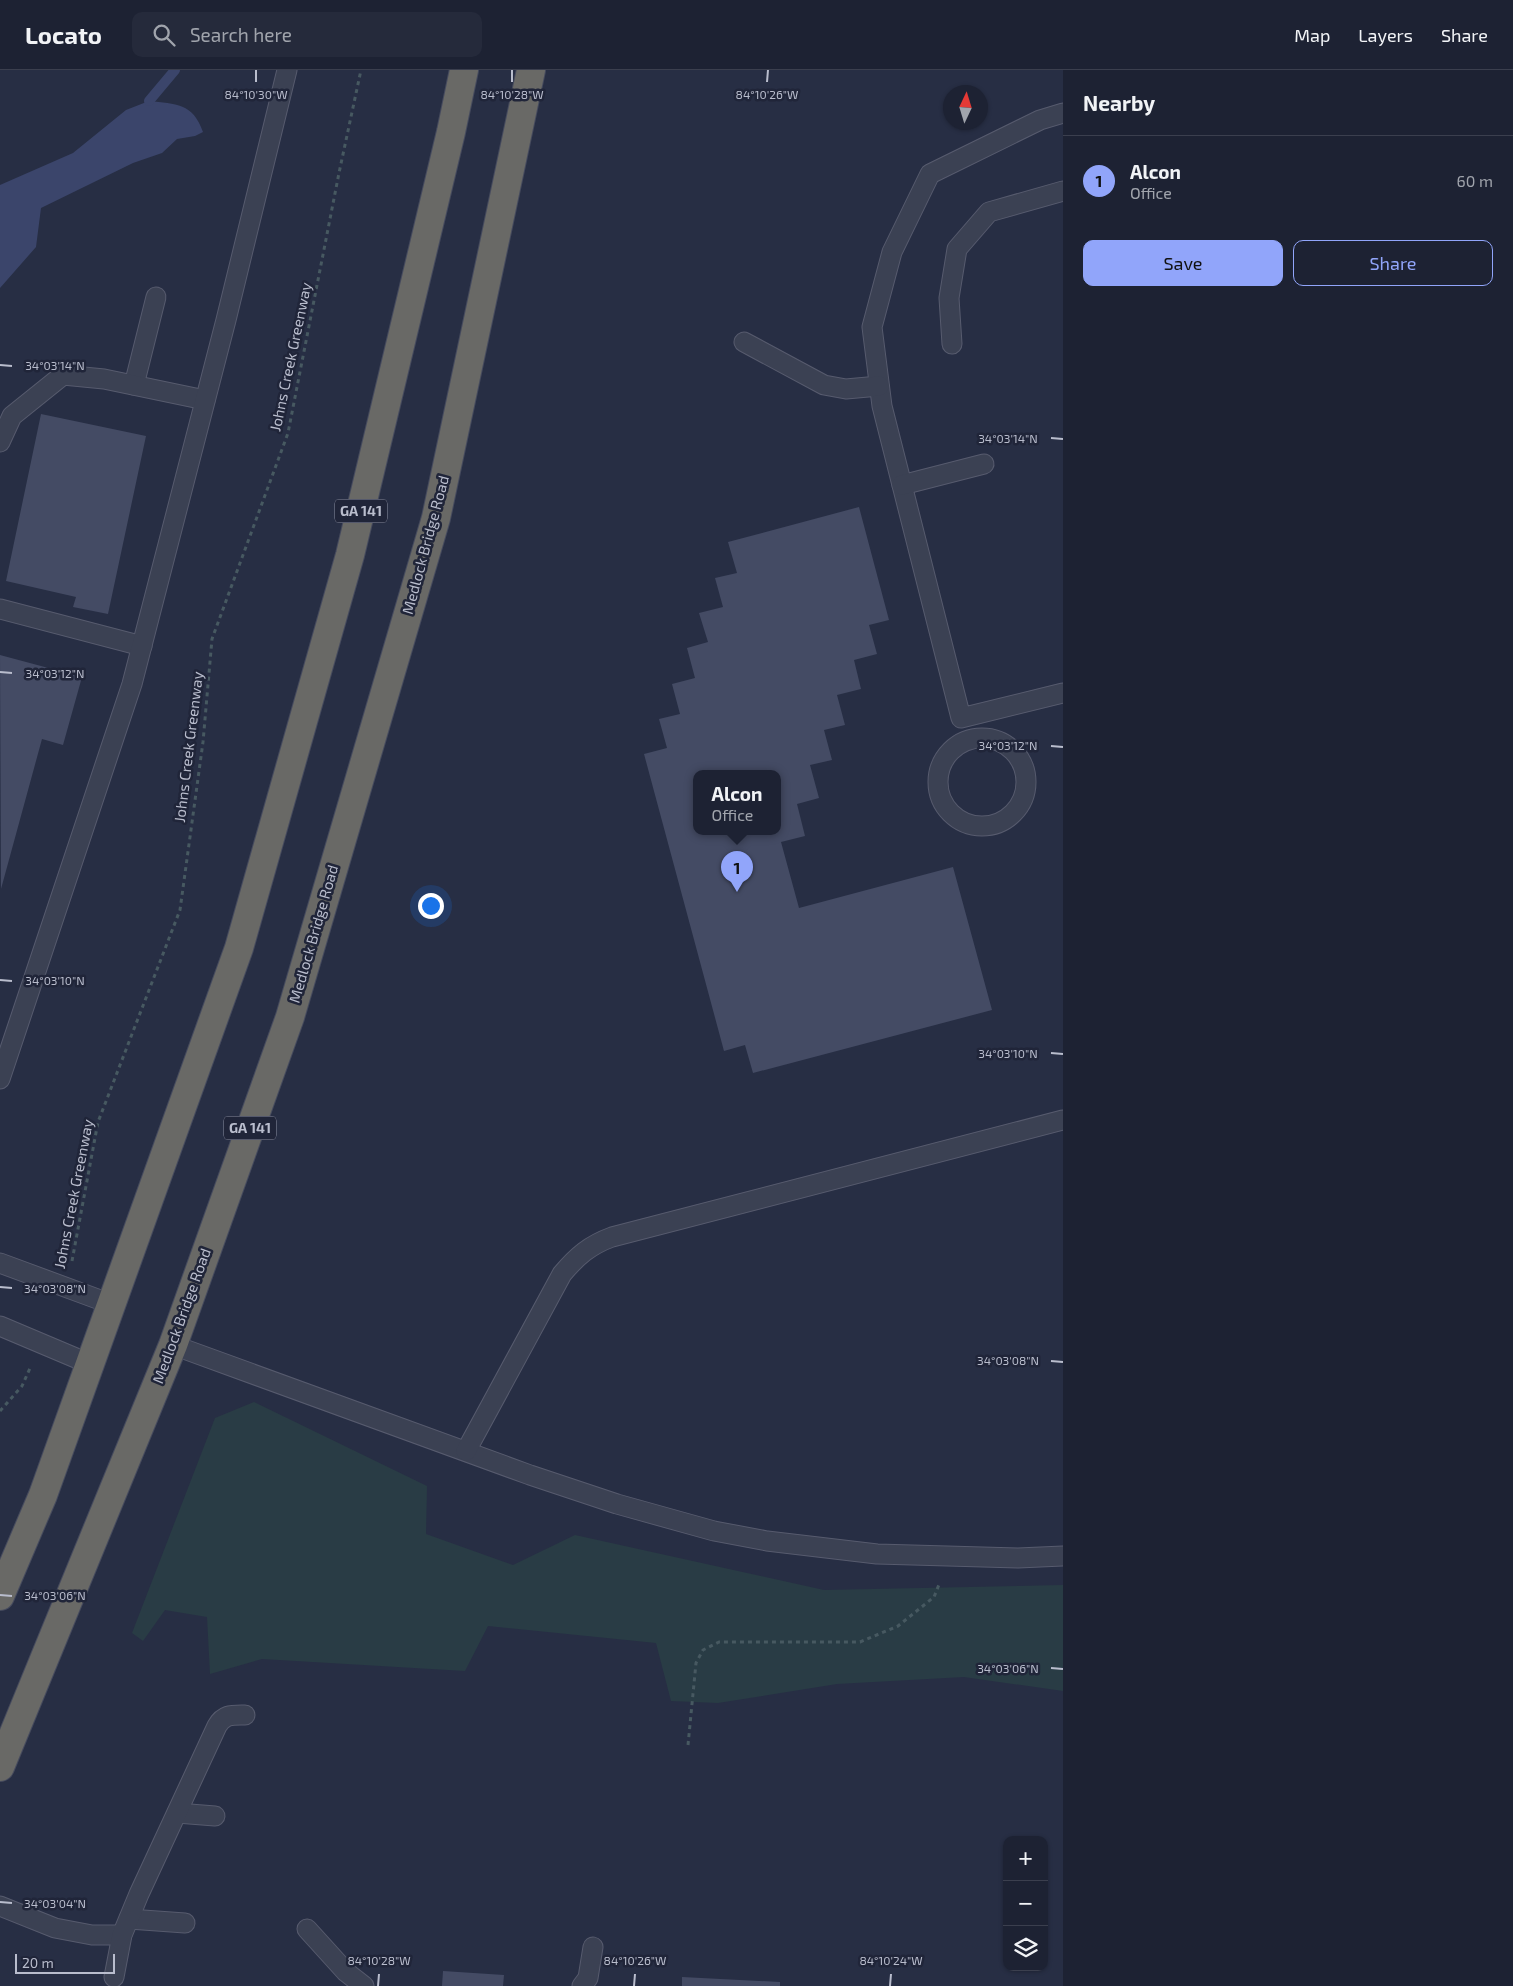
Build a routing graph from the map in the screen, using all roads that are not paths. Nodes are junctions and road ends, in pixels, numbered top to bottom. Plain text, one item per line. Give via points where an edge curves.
1 (287, 70) edge
2 (464, 70) edge
3 (531, 70) edge
4 (1063, 113) edge
5 (1063, 191) edge
6 (156, 297) dead end
7 (744, 342) dead end
8 (952, 344) dead end
9 (134, 385) junction
10 (879, 386) junction
11 (205, 400) junction
12 (0, 442) edge
13 (984, 464) dead end
14 (902, 485) junction
15 (0, 609) edge
16 (142, 646) junction
17 (1063, 693) edge
18 (961, 718) junction
19 (966, 741) junction
20 (0, 1079) edge
21 (1063, 1120) edge
22 (0, 1263) edge
23 (111, 1304) junction
24 (0, 1326) edge
25 (173, 1345) junction
26 (90, 1364) junction
27 (466, 1451) junction
28 (1063, 1556) edge
29 (0, 1596) edge
30 (245, 1715) dead end
31 (0, 1768) edge
32 (176, 1813) junction
33 (215, 1816) dead end
34 (0, 1906) edge
35 (185, 1922) dead end
36 (126, 1927) junction
37 (308, 1929) dead end
38 (593, 1947) dead end
39 (114, 1977) dead end
40 (364, 1986) edge
41 (582, 1986) edge

1 - 11 lane
2 - 23 highway, GA 141 via 350,556 239,948
3 - 25 highway, Medlock Bridge Road / GA 141 via 436,518 290,1017
4 - 10 lane via 1040,120 930,174 892,252 872,328
5 - 8 lane via 989,212 957,249 948,298
6 - 9 lane
7 - 10 lane via 824,386 846,389
9 - 11 lane
9 - 12 lane via 63,375 12,416
10 - 14 lane
11 - 16 lane
13 - 14 lane
14 - 18 lane
15 - 16 lane
16 - 20 lane
17 - 18 lane
18 - 19 lane
19 - 19 lane via 953,748 944,760 938,773 937,788 950,814 977,827 992,826 1006,820 1024,797 1024,769 1007,746 980,738
21 - 27 lane via 596,1243 582,1251 562,1274
22 - 23 lane
23 - 26 highway, GA 141
24 - 26 lane
25 - 27 lane
25 - 31 highway, Medlock Bridge Road / GA 141
26 - 29 highway, GA 141 via 43,1495
27 - 28 lane via 617,1504 714,1531 767,1541 877,1554
30 - 32 lane via 221,1719
32 - 33 lane
32 - 36 lane
34 - 36 lane via 55,1928 92,1935
35 - 36 lane
36 - 39 lane
37 - 40 lane via 346,1972
38 - 41 lane via 592,1966

